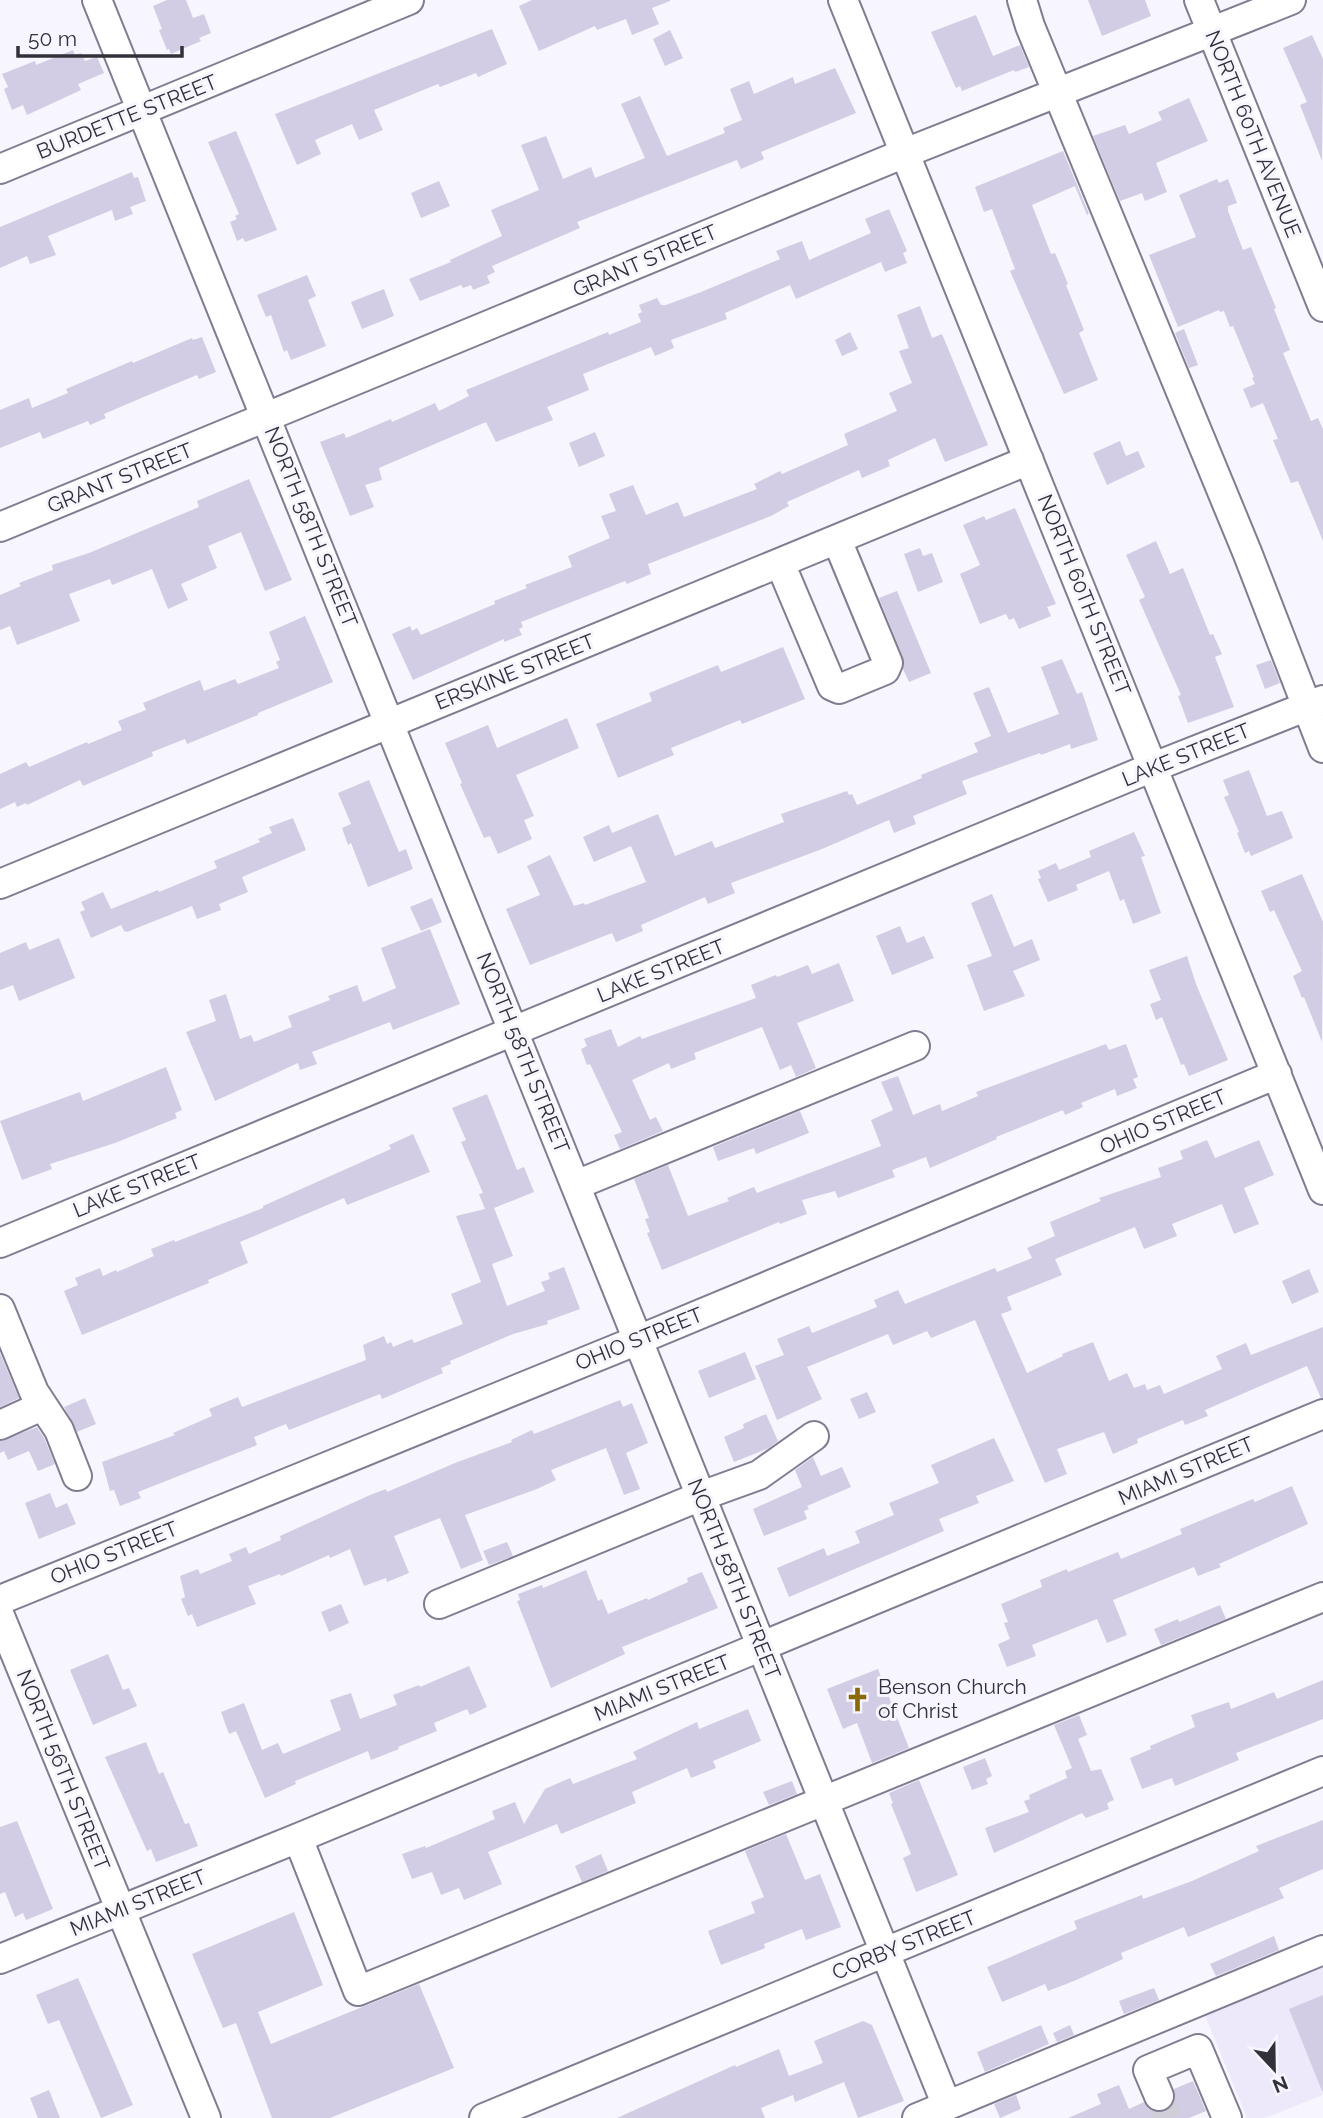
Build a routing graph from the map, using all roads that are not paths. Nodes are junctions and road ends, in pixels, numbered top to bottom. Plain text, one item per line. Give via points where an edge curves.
1 (97, 0) edge
2 (409, 0) edge
3 (843, 0) edge
4 (1021, 0) edge
5 (1199, 0) edge
6 (1291, 0) edge
7 (1212, 31) junction
8 (1059, 92) junction
9 (142, 110) junction
10 (905, 153) junction
11 (0, 169) edge
12 (1323, 307) edge
13 (266, 418) junction
14 (1030, 460) junction
15 (0, 527) edge
16 (837, 540) junction
17 (780, 563) junction
18 (1315, 704) edge
19 (390, 723) junction
20 (1323, 748) edge
21 (1154, 767) junction
22 (0, 884) edge
23 (513, 1031) junction
24 (915, 1046) dead end
25 (1277, 1074) junction
26 (576, 1185) junction
27 (1323, 1190) edge
28 (0, 1242) edge
29 (0, 1309) edge
30 (638, 1340) junction
31 (42, 1406) junction
32 (1323, 1414) edge
33 (0, 1424) edge
34 (814, 1436) dead end
35 (77, 1476) dead end
36 (701, 1496) junction
37 (1323, 1597) edge
38 (0, 1600) edge
39 (439, 1604) dead end
40 (0, 1616) edge
41 (762, 1647) junction
42 (1323, 1771) edge
43 (825, 1802) junction
44 (298, 1838) junction
45 (120, 1910) junction
46 (1323, 1950) edge
47 (885, 1952) junction
48 (0, 1959) edge
49 (1189, 2005) junction
50 (1198, 2049) junction
51 (1158, 2096) tunnel mouth
52 (947, 2106) junction
53 (206, 2118) edge
54 (484, 2118) edge
55 (917, 2118) edge
56 (1227, 2118) edge

1 - 9 street, NORTH 58TH STREET
2 - 9 street, BURDETTE STREET
3 - 10 street, NORTH 60TH STREET
4 - 8 street
5 - 7 street, NORTH 60TH AVENUE
6 - 7 street, GRANT STREET
7 - 8 street, GRANT STREET
7 - 12 street, NORTH 60TH AVENUE
8 - 10 street, GRANT STREET
8 - 18 street via 1247,552
9 - 11 street, BURDETTE STREET
9 - 13 street, NORTH 58TH STREET
10 - 13 street, GRANT STREET
10 - 14 street, NORTH 60TH STREET
13 - 15 street, GRANT STREET
13 - 19 street, NORTH 58TH STREET
14 - 16 street, ERSKINE STREET
14 - 21 street, NORTH 60TH STREET
16 - 17 street, ERSKINE STREET
16 - 17 street via 888,663 885,670 839,689 832,686
17 - 19 street, ERSKINE STREET
18 - 20 street
18 - 21 street, LAKE STREET
19 - 22 street, ERSKINE STREET
19 - 23 street, NORTH 58TH STREET
21 - 23 street, LAKE STREET
21 - 25 street, NORTH 60TH STREET
23 - 26 street, NORTH 58TH STREET
23 - 28 street, LAKE STREET
24 - 26 street
25 - 27 street, NORTH 60TH STREET
25 - 30 street, OHIO STREET
26 - 30 street, NORTH 58TH STREET
29 - 31 street
30 - 36 street, NORTH 58TH STREET
30 - 38 street, OHIO STREET
31 - 33 street
31 - 35 street via 59,1430
32 - 41 street, MIAMI STREET
34 - 36 street via 759,1475
36 - 39 street
36 - 41 street, NORTH 58TH STREET
37 - 43 street
40 - 45 street, NORTH 56TH STREET
41 - 43 street, NORTH 58TH STREET
41 - 44 street, MIAMI STREET
42 - 47 street, CORBY STREET
43 - 44 street via 358,1992
43 - 47 street, NORTH 58TH STREET
44 - 45 street, MIAMI STREET
45 - 48 street, MIAMI STREET
45 - 53 street, NORTH 56TH STREET
46 - 49 street
47 - 52 street, NORTH 58TH STREET
47 - 54 street, CORBY STREET
49 - 50 street
49 - 52 street
50 - 51 street via 1148,2070
50 - 56 street
52 - 55 street

